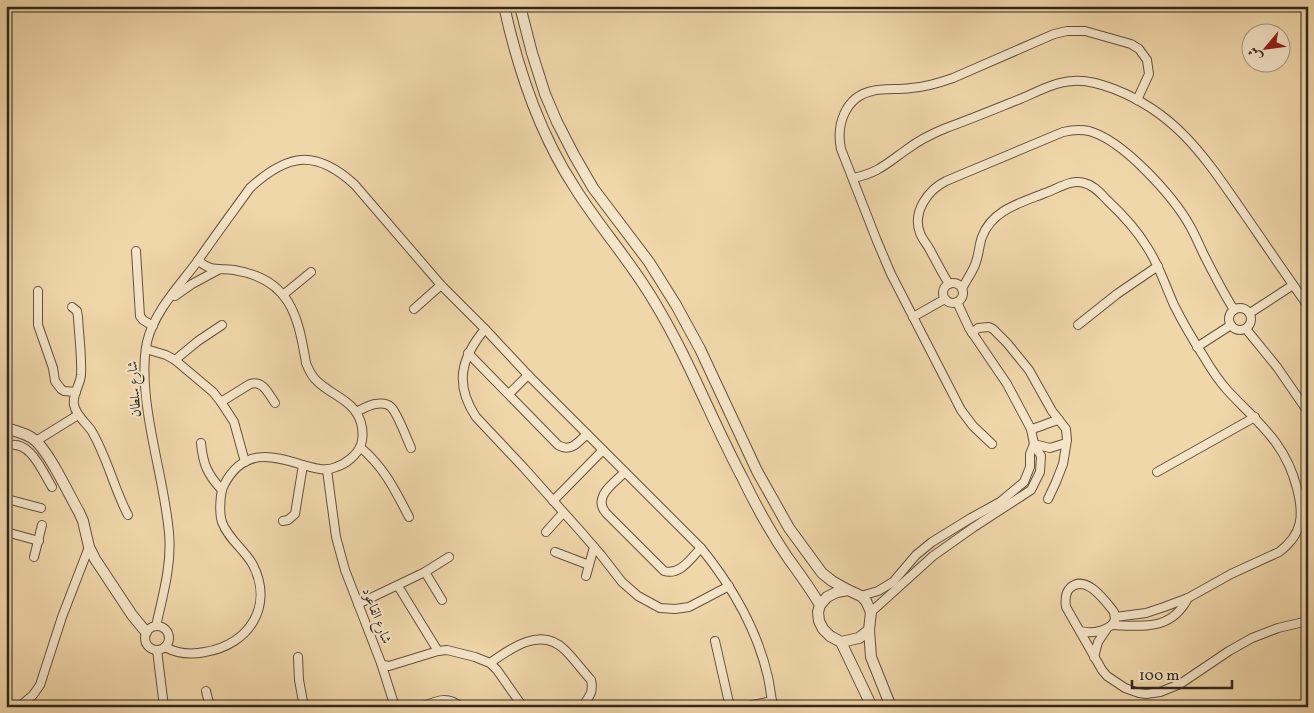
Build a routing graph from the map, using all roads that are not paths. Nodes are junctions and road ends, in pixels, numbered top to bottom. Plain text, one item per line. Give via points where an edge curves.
1 (504, 6) edge
2 (520, 6) edge
3 (1137, 100) junction
4 (853, 178) junction
5 (136, 251) dead end
6 (198, 260) junction
7 (1158, 266) junction
8 (220, 270) junction
9 (311, 272) dead end
10 (949, 284) junction
11 (441, 285) junction
12 (1293, 285) junction
13 (962, 289) junction
14 (38, 291) dead end
15 (283, 294) junction
16 (945, 299) junction
17 (167, 302) junction
18 (957, 302) junction
19 (72, 306) dead end
20 (1308, 306) edge
21 (414, 309) dead end
22 (1234, 310) junction
23 (1250, 313) junction
24 (913, 318) junction
25 (222, 325) dead end
26 (1078, 325) dead end
27 (1231, 325) junction
28 (153, 326) junction
29 (485, 329) junction
30 (1246, 329) junction
31 (972, 333) junction
32 (1197, 347) junction
33 (146, 349) junction
34 (468, 353) junction
35 (175, 360) junction
36 (528, 375) junction
37 (76, 392) junction
38 (509, 394) junction
39 (221, 402) junction
40 (275, 403) dead end
41 (356, 412) junction
42 (1308, 412) edge
43 (78, 415) junction
44 (1255, 417) junction
45 (1059, 420) junction
46 (6, 428) edge
47 (1031, 429) junction
48 (587, 434) junction
49 (36, 441) junction
50 (202, 443) dead end
51 (1066, 443) junction
52 (992, 444) dead end
53 (1034, 444) junction
54 (6, 446) edge
55 (360, 447) junction
56 (411, 448) dead end
57 (603, 450) junction
58 (245, 462) junction
59 (303, 465) junction
60 (328, 470) junction
61 (625, 472) junction
62 (1156, 472) dead end
63 (1024, 482) junction
64 (52, 487) dead end
65 (222, 490) junction
66 (1032, 490) junction
67 (1048, 499) dead end
68 (7, 500) edge
69 (553, 501) junction
70 (41, 508) dead end
71 (563, 513) junction
72 (128, 515) dead end
73 (409, 517) dead end
74 (971, 518) junction
75 (283, 521) dead end
76 (42, 525) dead end
77 (974, 527) junction
78 (6, 532) edge
79 (546, 532) dead end
80 (38, 541) junction
81 (89, 547) junction
82 (594, 547) junction
83 (701, 548) junction
84 (555, 552) dead end
85 (34, 557) dead end
86 (449, 557) dead end
87 (589, 565) junction
88 (425, 572) junction
89 (586, 576) dead end
90 (398, 586) junction
91 (729, 586) junction
92 (848, 590) junction
93 (861, 596) junction
94 (1188, 598) junction
95 (442, 600) dead end
96 (358, 604) junction
97 (820, 605) junction
98 (871, 612) junction
99 (1115, 617) junction
100 (1308, 622) edge
101 (156, 626) junction
102 (1109, 627) junction
103 (869, 630) junction
104 (1080, 631) junction
105 (146, 632) junction
106 (715, 641) dead end
107 (841, 642) junction
108 (161, 649) junction
109 (438, 651) junction
110 (298, 657) dead end
111 (1094, 657) junction
112 (381, 662) junction
113 (490, 663) junction
114 (206, 691) dead end
115 (773, 704) edge
116 (889, 706) edge
117 (20, 707) edge
118 (164, 707) edge
119 (210, 707) edge
120 (304, 707) edge
121 (395, 707) edge
122 (421, 707) edge
123 (461, 707) edge
124 (523, 707) edge
125 (582, 707) edge
126 (730, 707) edge
127 (744, 707) edge
128 (872, 707) edge

1 - 97 street via 527,88 554,152 585,204 655,302 752,497
2 - 92 street via 545,94 574,156 676,305 757,471 789,528 822,574
3 - 4 street via 1095,82 1075,80 1059,83 933,134 878,170
3 - 4 street via 1149,74 1147,60 1139,49 1085,32 1060,32 943,82 871,91 856,98 844,112 840,124 841,150
3 - 12 street via 1168,120 1198,150
4 - 24 street via 876,241
5 - 28 street via 140,316
6 - 8 street via 208,268
6 - 11 street, شارع سلطان via 262,176 284,163 309,160 339,171 355,185
6 - 17 street, شارع سلطان
7 - 13 street via 1147,245 1125,217 1093,187 1076,182 1013,206 994,218 985,230 976,263
7 - 26 street
7 - 32 street
8 - 15 street via 259,277
8 - 17 street
9 - 15 street
10 - 13 street via 957,284
10 - 16 street via 943,293
10 - 22 street via 920,232 921,208 930,192 940,184 1062,132 1083,130 1102,136 1121,149 1168,194 1191,227
11 - 21 street
11 - 29 street
12 - 20 street
12 - 23 street
13 - 18 street via 962,297
14 - 37 street via 38,325 55,381 64,391
15 - 41 street via 297,319 312,376
16 - 18 street
16 - 24 street
17 - 28 street, شارع سلطان
18 - 31 street
19 - 37 street via 78,314 81,375
22 - 23 street via 1242,308
22 - 27 street via 1230,317
23 - 30 street via 1251,322
24 - 52 street via 961,410
25 - 35 street
27 - 30 street via 1238,330
27 - 32 street
28 - 33 street, شارع سلطان
29 - 34 street
29 - 36 street
30 - 42 street
31 - 45 street via 978,328 993,329 1015,351
31 - 47 street via 1007,384
32 - 44 street via 1227,389
33 - 35 street
33 - 101 street, شارع سلطان via 144,366 148,411 170,546 167,579
34 - 38 street
34 - 69 street via 463,382 471,409
35 - 39 street
36 - 38 street
36 - 48 street
37 - 43 street via 74,407
38 - 48 street via 562,448 573,447
39 - 40 street via 254,383 261,384
39 - 58 street via 234,422
41 - 55 street via 363,432
41 - 56 street via 375,404 388,405
43 - 49 street
43 - 72 street via 92,432
44 - 62 street
44 - 94 street via 1273,437 1292,472 1301,508 1297,531 1279,552
45 - 47 street
45 - 51 street via 1066,429
46 - 49 street
47 - 53 street
48 - 57 street
49 - 81 street via 46,452 79,512
50 - 65 street via 205,466
51 - 53 street via 1050,448
51 - 67 street via 1060,473
53 - 63 street
53 - 66 street via 1041,456 1040,472
54 - 64 street via 21,446 30,452
55 - 60 street via 343,464
55 - 73 street via 386,474
57 - 61 street
57 - 69 street
58 - 59 street via 267,456
58 - 65 street via 229,477
59 - 60 street
59 - 75 street via 295,514
60 - 96 street, شارع القاعود via 336,537
61 - 83 street
61 - 83 street via 602,496 601,505 664,571 678,570
63 - 66 street
63 - 74 street via 1000,502
65 - 108 street via 222,522 246,554 258,578 260,604 257,613 244,634 212,651 195,654
66 - 77 street
68 - 70 street
69 - 71 street
71 - 79 street
71 - 82 street
74 - 77 street
74 - 93 street via 916,555 893,582
76 - 80 street
77 - 98 street via 933,556
78 - 80 street
80 - 85 street
81 - 105 street
81 - 117 street via 40,685
82 - 87 street
82 - 91 street via 630,590 660,608 689,607
83 - 91 street
84 - 87 street
86 - 88 street
87 - 89 street
88 - 90 street
88 - 95 street
90 - 96 street
90 - 109 street
91 - 115 street via 760,648
92 - 93 street
92 - 97 street via 832,594
93 - 98 street
94 - 99 street via 1146,613
94 - 102 street via 1178,613 1164,622
96 - 112 street, شارع القاعود
97 - 107 street via 820,625
98 - 103 street
99 - 102 street
99 - 104 street via 1094,589 1083,585 1072,587 1066,596 1066,607
100 - 111 street via 1252,638 1180,684 1153,694 1139,693 1119,685 1102,670
101 - 105 street
101 - 108 street via 164,628 169,635 168,644
102 - 104 street via 1093,633
102 - 111 street via 1098,642
103 - 107 street via 859,638
103 - 116 street via 871,657
104 - 111 street
105 - 108 street via 149,648
106 - 126 street
107 - 128 street
108 - 118 street
109 - 112 street, شارع القاعود via 389,666
109 - 113 street, شارع القاعود via 448,650
110 - 120 street
112 - 121 street
113 - 124 street
113 - 125 street via 531,640 557,644 590,680 592,693
114 - 119 street
115 - 127 street
122 - 123 street via 445,700

